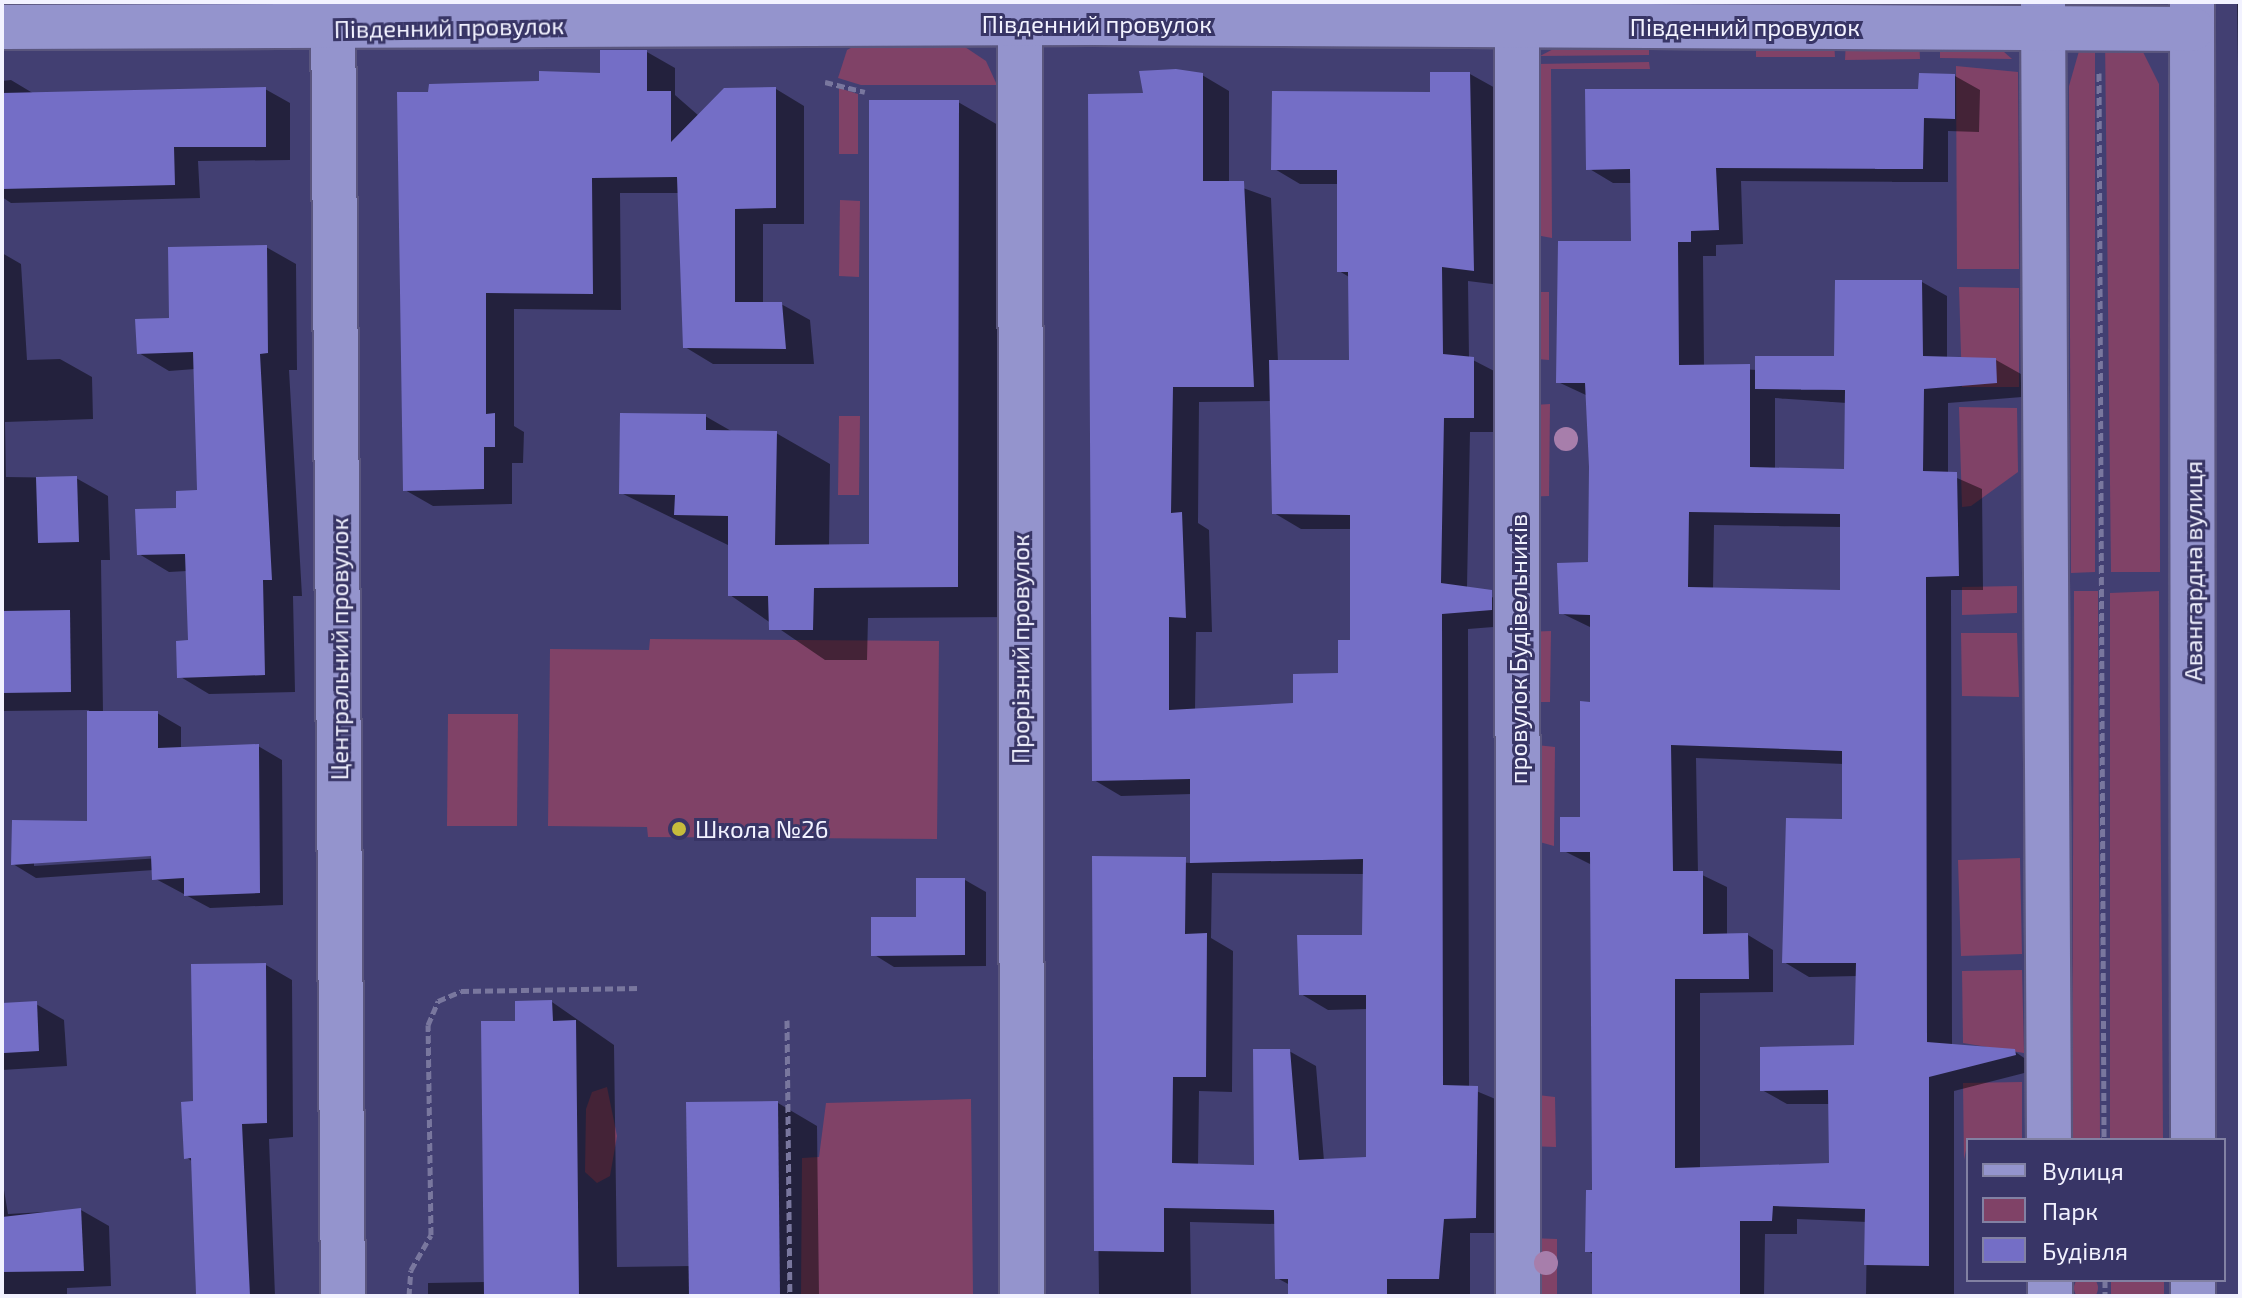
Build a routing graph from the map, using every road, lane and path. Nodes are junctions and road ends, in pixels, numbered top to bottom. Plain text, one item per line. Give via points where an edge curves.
1 (1020, 12) edge
2 (1517, 14) edge
3 (333, 15) edge
4 (2043, 15) edge
5 (2192, 16) edge
6 (2, 27) edge
7 (2098, 29) junction
8 (825, 82) dead end
9 (865, 92) dead end
10 (639, 988) dead end
11 (787, 1020) dead end
12 (2049, 1138) edge
13 (2104, 1138) edge
14 (2193, 1138) edge
15 (343, 1296) edge
16 (409, 1296) edge
17 (790, 1296) edge
18 (1022, 1296) edge
19 (1518, 1296) edge

1 - 2 street, Південний провулок
1 - 3 street, Південний провулок
1 - 18 street, Прорізний провулок
2 - 4 street, Південний провулок
2 - 19 street, провулок Будівельників
3 - 6 street, Південний провулок
3 - 15 street, Центральний провулок
4 - 7 street, Південний провулок
4 - 12 street
5 - 7 street, Південний провулок
5 - 14 street, Авангардна вулиця
7 - 13 path
8 - 9 path
10 - 16 path via 461,991 438,1001 428,1025 431,1235 411,1270
11 - 17 path

